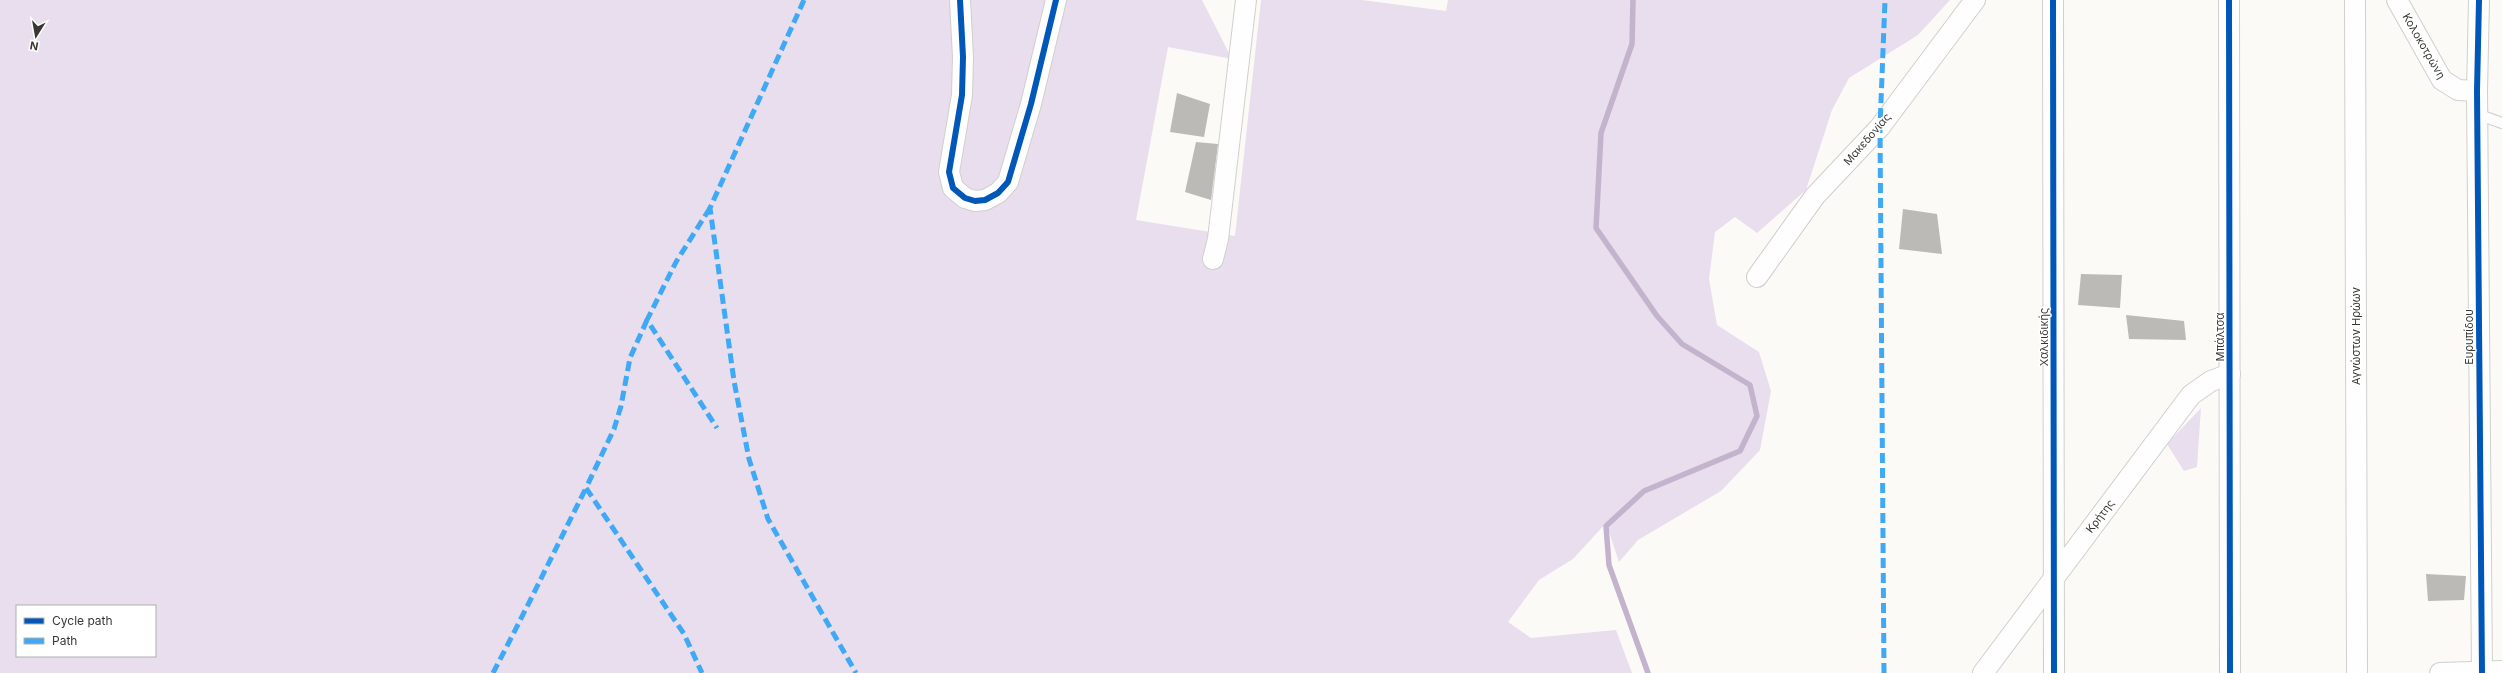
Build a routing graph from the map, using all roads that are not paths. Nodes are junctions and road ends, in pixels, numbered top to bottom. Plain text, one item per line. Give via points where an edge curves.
1 (960, 0) edge
2 (1056, 0) edge
3 (1246, 0) edge
4 (1975, 0) edge
5 (2053, 0) edge
6 (2229, 0) edge
7 (2355, 0) edge
8 (2397, 0) edge
9 (2479, 0) edge
10 (2477, 91) junction
11 (2477, 114) junction
12 (2502, 123) edge
13 (1213, 259) dead end
14 (1758, 277) dead end
15 (2230, 374) junction
16 (2054, 577) junction
17 (2502, 671) edge
18 (2482, 672) edge
19 (1983, 673) edge
20 (2054, 673) edge
21 (2230, 673) edge
22 (2357, 673) edge
23 (2440, 673) edge

1 - 2 street via 962,95 949,172 954,188 965,198 975,201 985,200 1008,182 1031,104
3 - 13 street via 1218,238
4 - 14 street, Μακεδονίας via 1880,127 1816,196
5 - 16 street, Χαλκιδικής
6 - 15 street, Μπάλτσα
7 - 22 street, Αγνώστων Ηρώων
8 - 10 street, Κολοκοτρώνη via 2442,80 2458,90
9 - 10 street, Ευρυπίδου
10 - 11 street, Ευρυπίδου
11 - 12 lane
11 - 18 street, Ευρυπίδου
15 - 16 street, Κρήτης via 2211,381 2191,395
15 - 21 street, Μπάλτσα
16 - 19 street, Κρήτης
16 - 20 street, Χαλκιδικής
17 - 18 street
18 - 23 street

